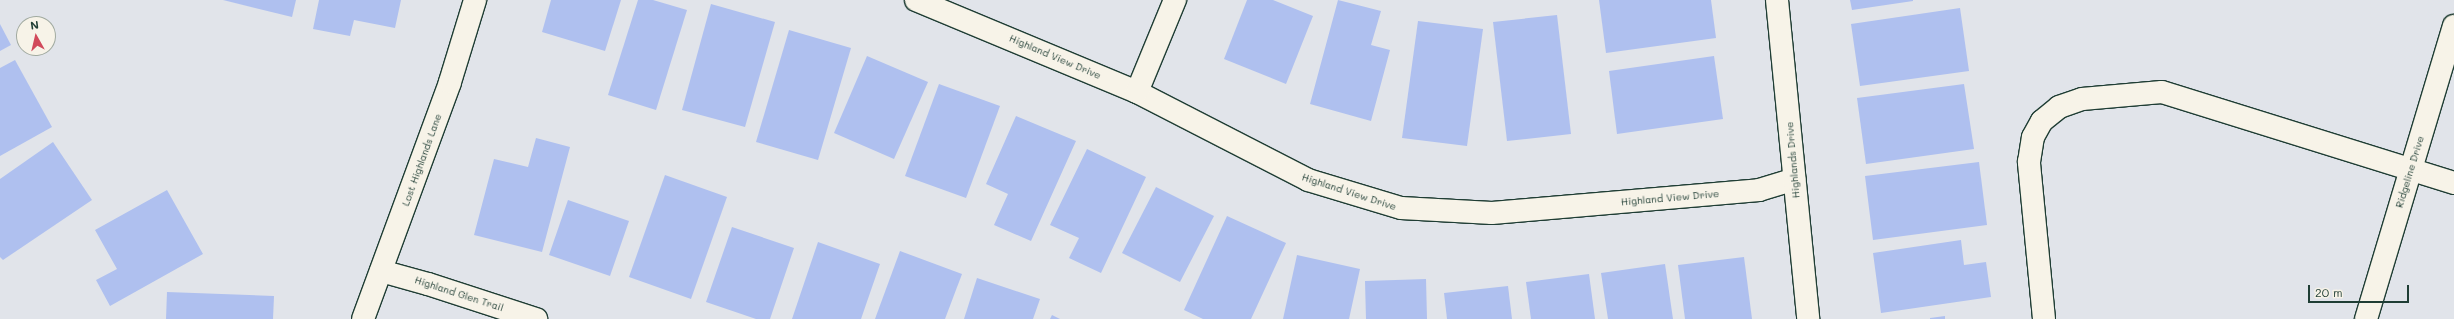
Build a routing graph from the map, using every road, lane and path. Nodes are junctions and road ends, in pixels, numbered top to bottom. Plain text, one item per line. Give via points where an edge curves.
1 (475, 0) edge
2 (916, 0) edge
3 (1175, 0) edge
4 (1777, 0) edge
5 (2454, 26) edge
6 (1137, 92) junction
7 (2411, 170) junction
8 (1794, 179) junction
9 (2454, 183) edge
10 (381, 271) junction
11 (363, 319) edge
12 (536, 319) edge
13 (1808, 319) edge
14 (2044, 319) edge
15 (2366, 319) edge

1 - 10 street, Lost Highlands Lane via 450,82
2 - 6 street, Highland View Drive
3 - 6 street
4 - 8 street, Highlands Drive
5 - 7 street, Ridgeline Drive
6 - 8 street, Highland View Drive via 1308,180 1401,208 1492,213 1759,190
7 - 9 street
7 - 14 street via 2162,92 2082,99 2059,106 2042,121 2033,137 2029,162
7 - 15 street, Ridgeline Drive
8 - 13 street, Highlands Drive
10 - 11 street, Lost Highlands Lane
10 - 12 street, Highland Glen Trail

